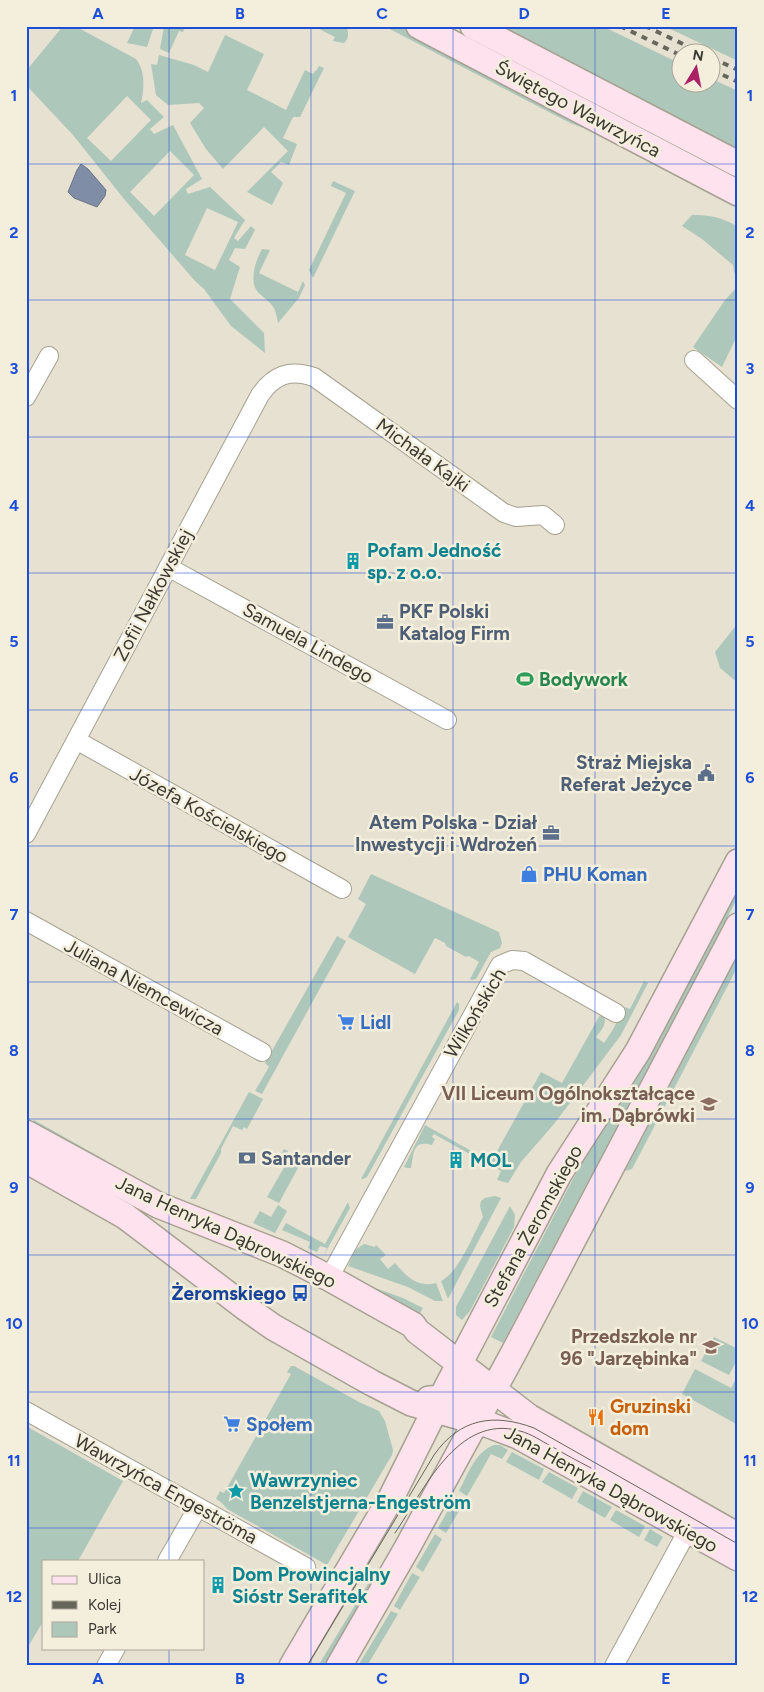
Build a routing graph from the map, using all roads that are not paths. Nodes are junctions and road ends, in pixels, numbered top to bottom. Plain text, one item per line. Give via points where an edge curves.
1 (419, 26) edge
2 (473, 26) edge
3 (738, 164) edge
4 (738, 193) edge
5 (49, 356) dead end
6 (694, 360) dead end
7 (295, 373) joint
8 (26, 397) edge
9 (738, 400) edge
10 (555, 524) dead end
11 (168, 566) junction
12 (447, 720) dead end
13 (76, 740) junction
14 (26, 834) edge
15 (738, 862) edge
16 (342, 889) dead end
17 (26, 921) edge
18 (738, 926) edge
19 (616, 1013) dead end
20 (262, 1052) dead end
21 (26, 1133) edge
22 (26, 1160) edge
23 (329, 1278) junction
24 (446, 1389) junction
25 (396, 1396) junction
26 (485, 1405) junction
27 (26, 1411) edge
28 (417, 1445) junction
29 (198, 1507) junction
30 (688, 1530) junction
31 (738, 1536) edge
32 (738, 1558) edge
33 (168, 1560) edge
34 (306, 1567) dead end
35 (115, 1650) edge
36 (106, 1666) edge
37 (292, 1666) edge
38 (339, 1666) edge
39 (614, 1666) edge

1 - 4 main road, Świętego Wawrzyńca
2 - 3 main road, Świętego Wawrzyńca
5 - 8 street
6 - 9 street
7 - 10 street, Michała Kajki via 323,382 504,513 516,518 543,516
7 - 11 street, Zofii Nałkowskiej via 272,380 260,395
11 - 12 street, Samuela Lindego
11 - 13 street, Zofii Nałkowskiej
13 - 14 street, Zofii Nałkowskiej
13 - 16 street, Józefa Kościelskiego
15 - 24 main road, Stefana Żeromskiego via 638,1051 559,1174
17 - 20 street, Juliana Niemcewicza
18 - 26 main road
19 - 23 street, Wilkońskich via 524,962 512,960 500,965
21 - 23 main road, Jana Henryka Dąbrowskiego via 158,1205 257,1243
22 - 25 main road, Jana Henryka Dąbrowskiego via 132,1220 273,1327
23 - 24 main road, Jana Henryka Dąbrowskiego via 413,1325
24 - 25 main road, Jana Henryka Dąbrowskiego
24 - 26 main road, Jana Henryka Dąbrowskiego
24 - 26 main road, Jana Henryka Dąbrowskiego
24 - 26 main road, Jana Henryka Dąbrowskiego
24 - 28 main road, Stefana Żeromskiego
25 - 28 main road via 411,1411
26 - 30 main road, Jana Henryka Dąbrowskiego via 502,1429
26 - 31 main road, Jana Henryka Dąbrowskiego via 529,1417
26 - 38 main road
27 - 29 street, Wawrzyńca Engeströma
28 - 37 main road, Stefana Żeromskiego via 391,1498
29 - 33 street
29 - 34 street, Wawrzyńca Engeströma
30 - 32 main road, Jana Henryka Dąbrowskiego
30 - 39 street
35 - 36 street

